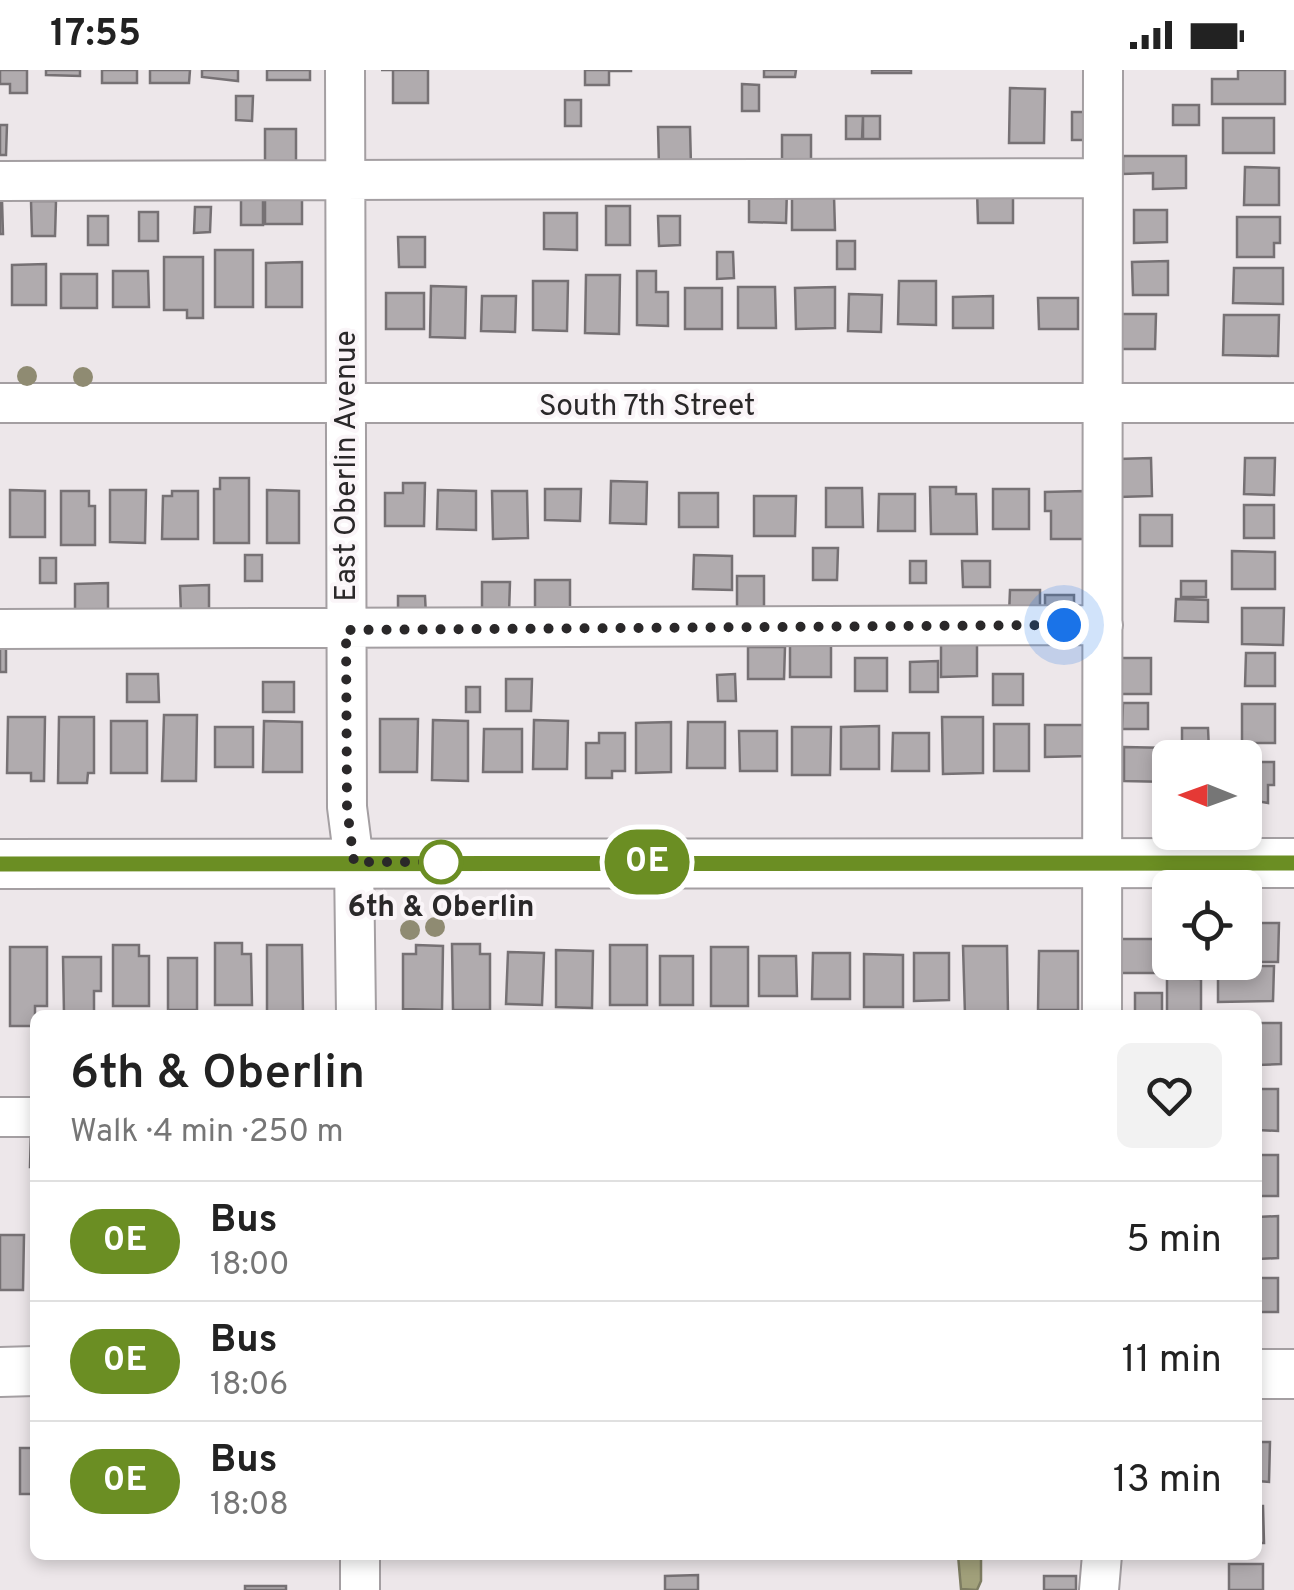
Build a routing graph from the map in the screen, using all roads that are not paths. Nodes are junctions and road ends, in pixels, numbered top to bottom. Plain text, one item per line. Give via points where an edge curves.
1 (345, 70) edge
2 (1103, 70) edge
3 (1102, 178) junction
4 (0, 180) edge
5 (345, 182) junction
6 (1294, 403) edge
7 (0, 404) edge
8 (344, 404) junction
9 (1103, 405) junction
10 (1103, 625) junction
11 (0, 628) edge
12 (346, 630) junction
13 (354, 862) junction
14 (1294, 862) edge
15 (1101, 863) junction
16 (0, 864) edge
17 (356, 1010) edge
18 (1102, 1010) edge
19 (0, 1117) edge
20 (30, 1117) edge
21 (30, 1371) edge
22 (0, 1372) edge
23 (1262, 1374) edge
24 (1294, 1374) edge
25 (360, 1560) edge
26 (1102, 1560) edge
27 (360, 1590) edge
28 (1099, 1590) edge

1 - 5 street, East Oberlin Avenue
2 - 3 street
3 - 5 street
3 - 9 street
4 - 5 street
5 - 8 street, East Oberlin Avenue
6 - 9 street, South 7th Street
7 - 8 street, South 7th Street
8 - 9 street, South 7th Street
8 - 12 street, East Oberlin Avenue
9 - 10 street
10 - 12 street
10 - 15 street
11 - 12 street
12 - 13 street, East Oberlin Avenue via 347,808
13 - 15 main road
13 - 16 main road
13 - 17 street, East Oberlin Avenue
14 - 15 main road
15 - 18 street
19 - 20 street
21 - 22 main road
23 - 24 main road
25 - 27 street
26 - 28 street

